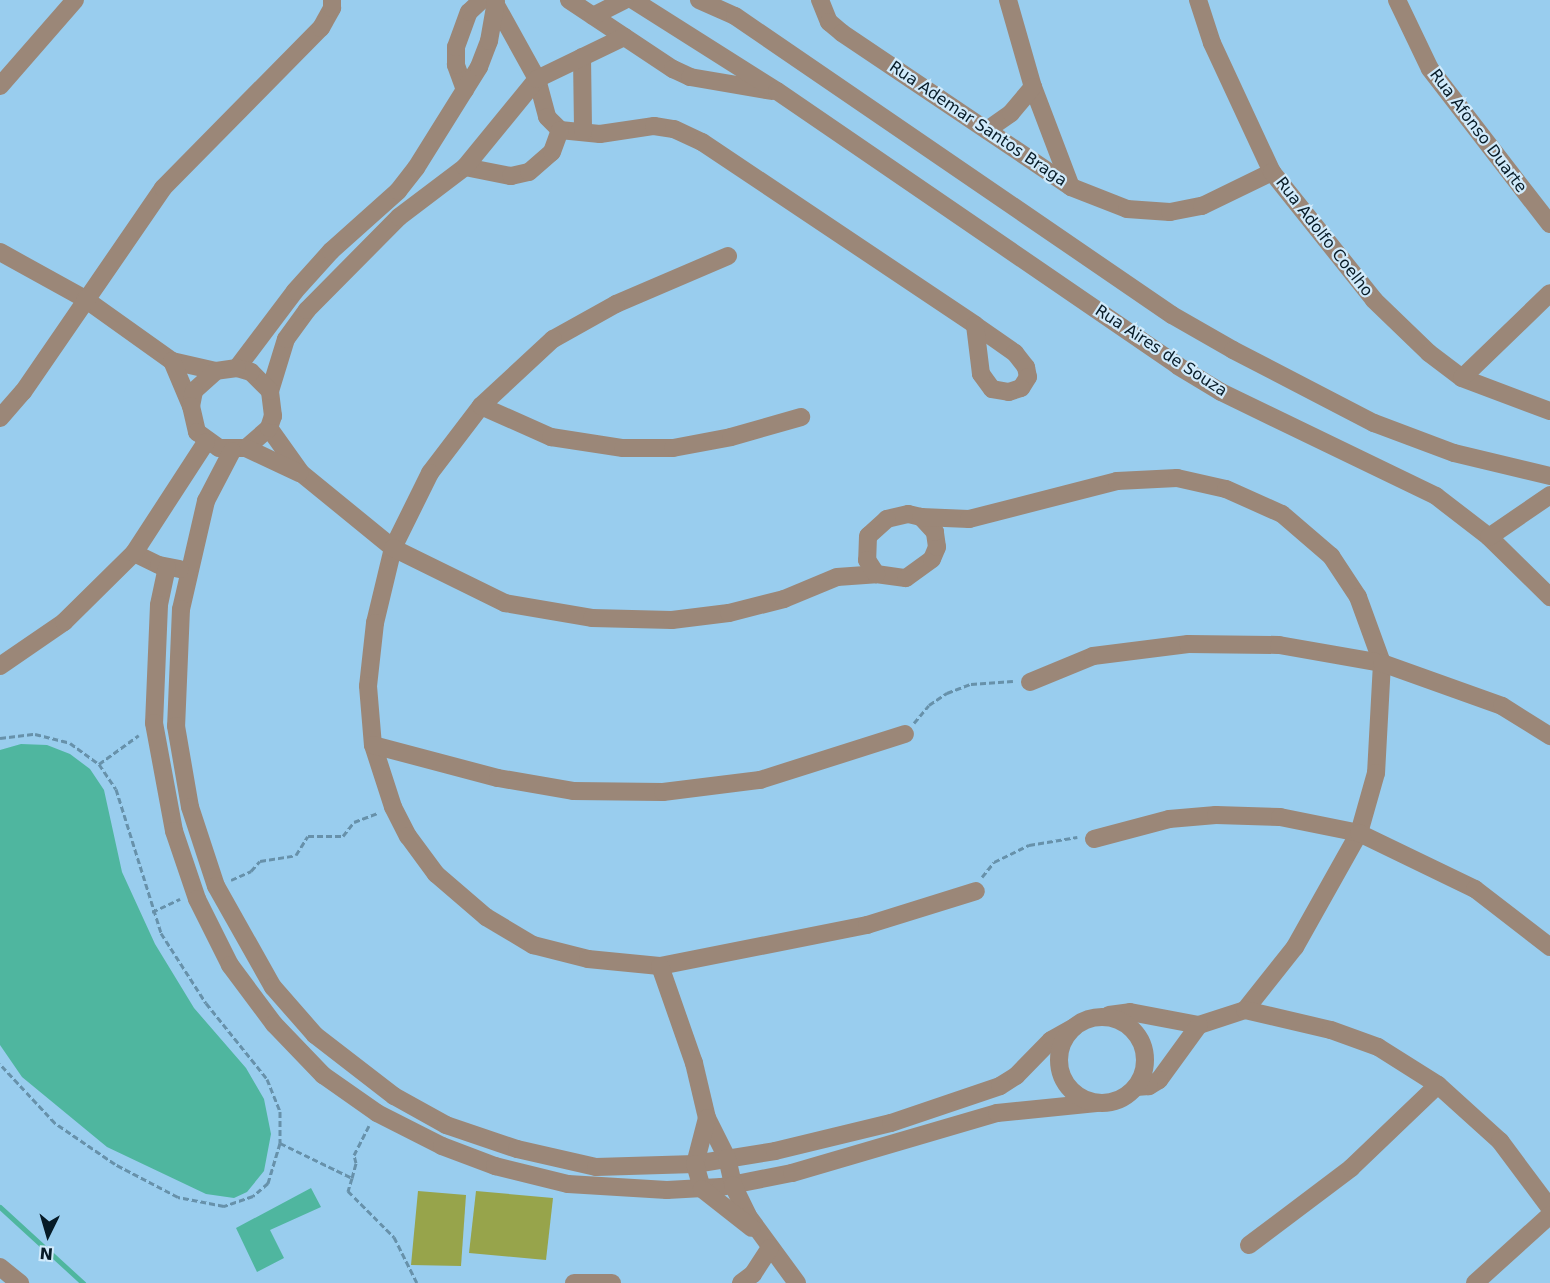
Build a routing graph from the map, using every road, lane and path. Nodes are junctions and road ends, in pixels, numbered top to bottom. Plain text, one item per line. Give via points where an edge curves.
1 (75, 0) edge
2 (332, 0) edge
3 (569, 0) edge
4 (624, 0) edge
5 (633, 0) edge
6 (699, 0) edge
7 (820, 0) edge
8 (1008, 0) edge
9 (1198, 0) edge
10 (1397, 0) edge
11 (491, 2) edge
12 (593, 16) junction
13 (624, 37) junction
14 (582, 57) junction
15 (537, 79) junction
16 (0, 86) edge
17 (1033, 87) junction
18 (465, 90) junction
19 (777, 91) junction
20 (560, 130) junction
21 (987, 130) junction
22 (583, 132) junction
23 (465, 167) junction
24 (1272, 172) junction
25 (1071, 187) junction
26 (1550, 224) edge
27 (0, 252) edge
28 (728, 256) dead end
29 (1550, 293) edge
30 (85, 299) junction
31 (975, 325) dead end
32 (172, 361) junction
33 (237, 368) junction
34 (216, 371) junction
35 (1462, 378) junction
36 (270, 391) junction
37 (190, 406) junction
38 (481, 406) junction
39 (1550, 411) edge
40 (801, 417) dead end
41 (0, 418) edge
42 (269, 428) junction
43 (206, 442) junction
44 (239, 449) junction
45 (301, 473) junction
46 (1550, 476) edge
47 (1550, 495) edge
48 (921, 517) junction
49 (969, 519) junction
50 (1489, 537) junction
51 (866, 547) junction
52 (937, 547) junction
53 (393, 548) junction
54 (134, 553) junction
55 (167, 567) junction
56 (188, 570) junction
57 (876, 574) junction
58 (837, 577) junction
59 (1550, 597) edge
60 (1382, 663) junction
61 (0, 666) edge
62 (1030, 682) joint
63 (154, 723) junction
64 (905, 734) joint
65 (1550, 736) edge
66 (0, 738) edge
67 (373, 745) junction
68 (99, 764) junction
69 (393, 807) junction
70 (1359, 833) junction
71 (1094, 839) joint
72 (217, 885) junction
73 (976, 891) joint
74 (195, 892) junction
75 (152, 912) junction
76 (1550, 946) edge
77 (660, 966) junction
78 (1245, 1010) junction
79 (1099, 1017) junction
80 (1199, 1025) junction
81 (1074, 1027) junction
82 (0, 1064) edge
83 (1438, 1085) junction
84 (1136, 1087) junction
85 (1096, 1102) junction
86 (377, 1113) junction
87 (707, 1118) junction
88 (280, 1143) junction
89 (727, 1158) junction
90 (695, 1164) junction
91 (352, 1178) junction
92 (755, 1180) junction
93 (733, 1185) junction
94 (702, 1189) junction
95 (1550, 1208) edge
96 (1550, 1215) edge
97 (748, 1216) junction
98 (765, 1241) junction
99 (1249, 1245) dead end
100 (0, 1267) edge
101 (20, 1283) edge
102 (417, 1283) edge
103 (574, 1283) edge
104 (612, 1283) edge
105 (741, 1283) edge
106 (797, 1283) edge
107 (1475, 1283) edge

1 - 16 street
2 - 30 street via 321,28 163,188
3 - 12 street, Rua Aires de Souza
4 - 12 street
5 - 19 street, Rua Aires de Souza
6 - 46 street via 735,16 1172,315 1233,350 1374,423 1454,453
7 - 21 street, Rua Ademar Santos Braga via 829,22
8 - 17 street
9 - 24 street, Rua Adolfo Coelho via 1212,43
10 - 26 street, Rua Afonso Duarte via 1430,69
11 - 15 street
11 - 18 street via 489,41
11 - 18 street via 469,12 458,37 456,64
12 - 13 street, Rua Aires de Souza
13 - 14 street
13 - 19 street, Rua Aires de Souza via 690,77
14 - 15 street
14 - 22 street
15 - 20 street via 547,117
15 - 23 street
17 - 21 street via 1016,108
17 - 25 street
18 - 33 street via 398,191 331,251 295,291
19 - 50 street, Rua Aires de Souza via 1178,366 1221,392 1428,492
20 - 22 street
20 - 23 street via 552,152 543,164 529,172 511,176
21 - 25 street, Rua Ademar Santos Braga
22 - 31 street via 600,134 654,126 674,129 702,142
23 - 36 street via 399,217 308,310 286,339
24 - 25 street, Rua Ademar Santos Braga via 1202,206 1170,212 1127,209
24 - 35 street, Rua Adolfo Coelho via 1374,300 1429,353
27 - 30 street
28 - 38 street via 616,304 554,339
29 - 35 street
30 - 32 street
30 - 41 street via 23,392
32 - 34 street
32 - 37 street
33 - 34 street
33 - 36 street via 262,380
34 - 37 street via 194,391
35 - 39 street, Rua Adolfo Coelho
36 - 42 street via 273,416
37 - 43 street via 194,426
38 - 40 street via 551,437 623,448 672,448 730,438
38 - 53 street via 430,473
42 - 44 street via 260,440
42 - 45 street
43 - 44 street
43 - 54 street
44 - 45 street
44 - 56 street via 206,501
45 - 53 street
47 - 50 street
48 - 49 street
48 - 51 street via 908,514 887,519 868,536
48 - 52 street via 935,532
49 - 52 street via 950,531
49 - 60 street via 1117,481 1177,478 1226,489 1282,514 1331,556 1358,597
50 - 59 street, Rua Aires de Souza
51 - 57 street
51 - 58 street
52 - 57 street via 932,560 906,578 889,579
53 - 58 street via 505,603 592,618 672,620 729,613 784,599
53 - 67 street via 374,633 368,686
54 - 55 street
54 - 61 street via 64,622
55 - 56 street
55 - 63 street via 159,605
56 - 72 street via 181,609 176,726 190,807
57 - 58 street
60 - 62 street via 1279,645 1188,644 1093,656
60 - 65 street via 1502,706
60 - 70 street via 1376,773
62 - 64 path via 997,680 947,693 929,705
63 - 68 path
63 - 74 street via 174,831
64 - 67 street via 760,780 663,792 573,791 498,778
66 - 68 path via 44,736 70,743
67 - 69 street
68 - 75 path via 116,789
69 - 72 path via 354,822 343,836 308,836 296,855 260,861 251,871
69 - 77 street via 408,836 436,874 486,917 532,945 588,959
70 - 71 street via 1280,817 1216,815 1169,819
70 - 76 street via 1475,889
70 - 78 street via 1295,947
71 - 73 path via 1074,837 1029,845 994,862
72 - 90 street via 273,987 315,1035 394,1096 446,1125 517,1149 596,1167
73 - 77 street via 867,925
74 - 75 path
74 - 86 street via 230,965 274,1024 323,1075
75 - 88 path via 206,1003 267,1079 280,1111
77 - 87 street via 694,1064
78 - 80 street
78 - 83 street via 1331,1030 1378,1047
79 - 80 street via 1130,1012
79 - 81 street
79 - 84 street via 1126,1024 1137,1034 1145,1060
80 - 84 street via 1160,1080
81 - 85 street via 1059,1051 1063,1079 1071,1090
81 - 89 street via 1051,1040 1016,1076 1000,1086 891,1123 775,1151
82 - 88 path via 55,1123 115,1164 178,1197 224,1206 253,1196 268,1184
83 - 95 street via 1500,1142
83 - 99 street via 1351,1168
84 - 85 street via 1118,1100
85 - 92 street via 997,1113 880,1149
86 - 91 path via 354,1155
86 - 94 street via 442,1146 495,1166 568,1184
87 - 89 street
87 - 90 street
88 - 91 path
89 - 90 street
89 - 93 street
90 - 94 street
91 - 102 path via 348,1191 394,1237
92 - 93 street
92 - 97 street
93 - 94 street
93 - 97 street
94 - 98 street
96 - 107 street
97 - 98 street
98 - 105 street via 753,1274
98 - 106 street
100 - 101 street
103 - 104 street

